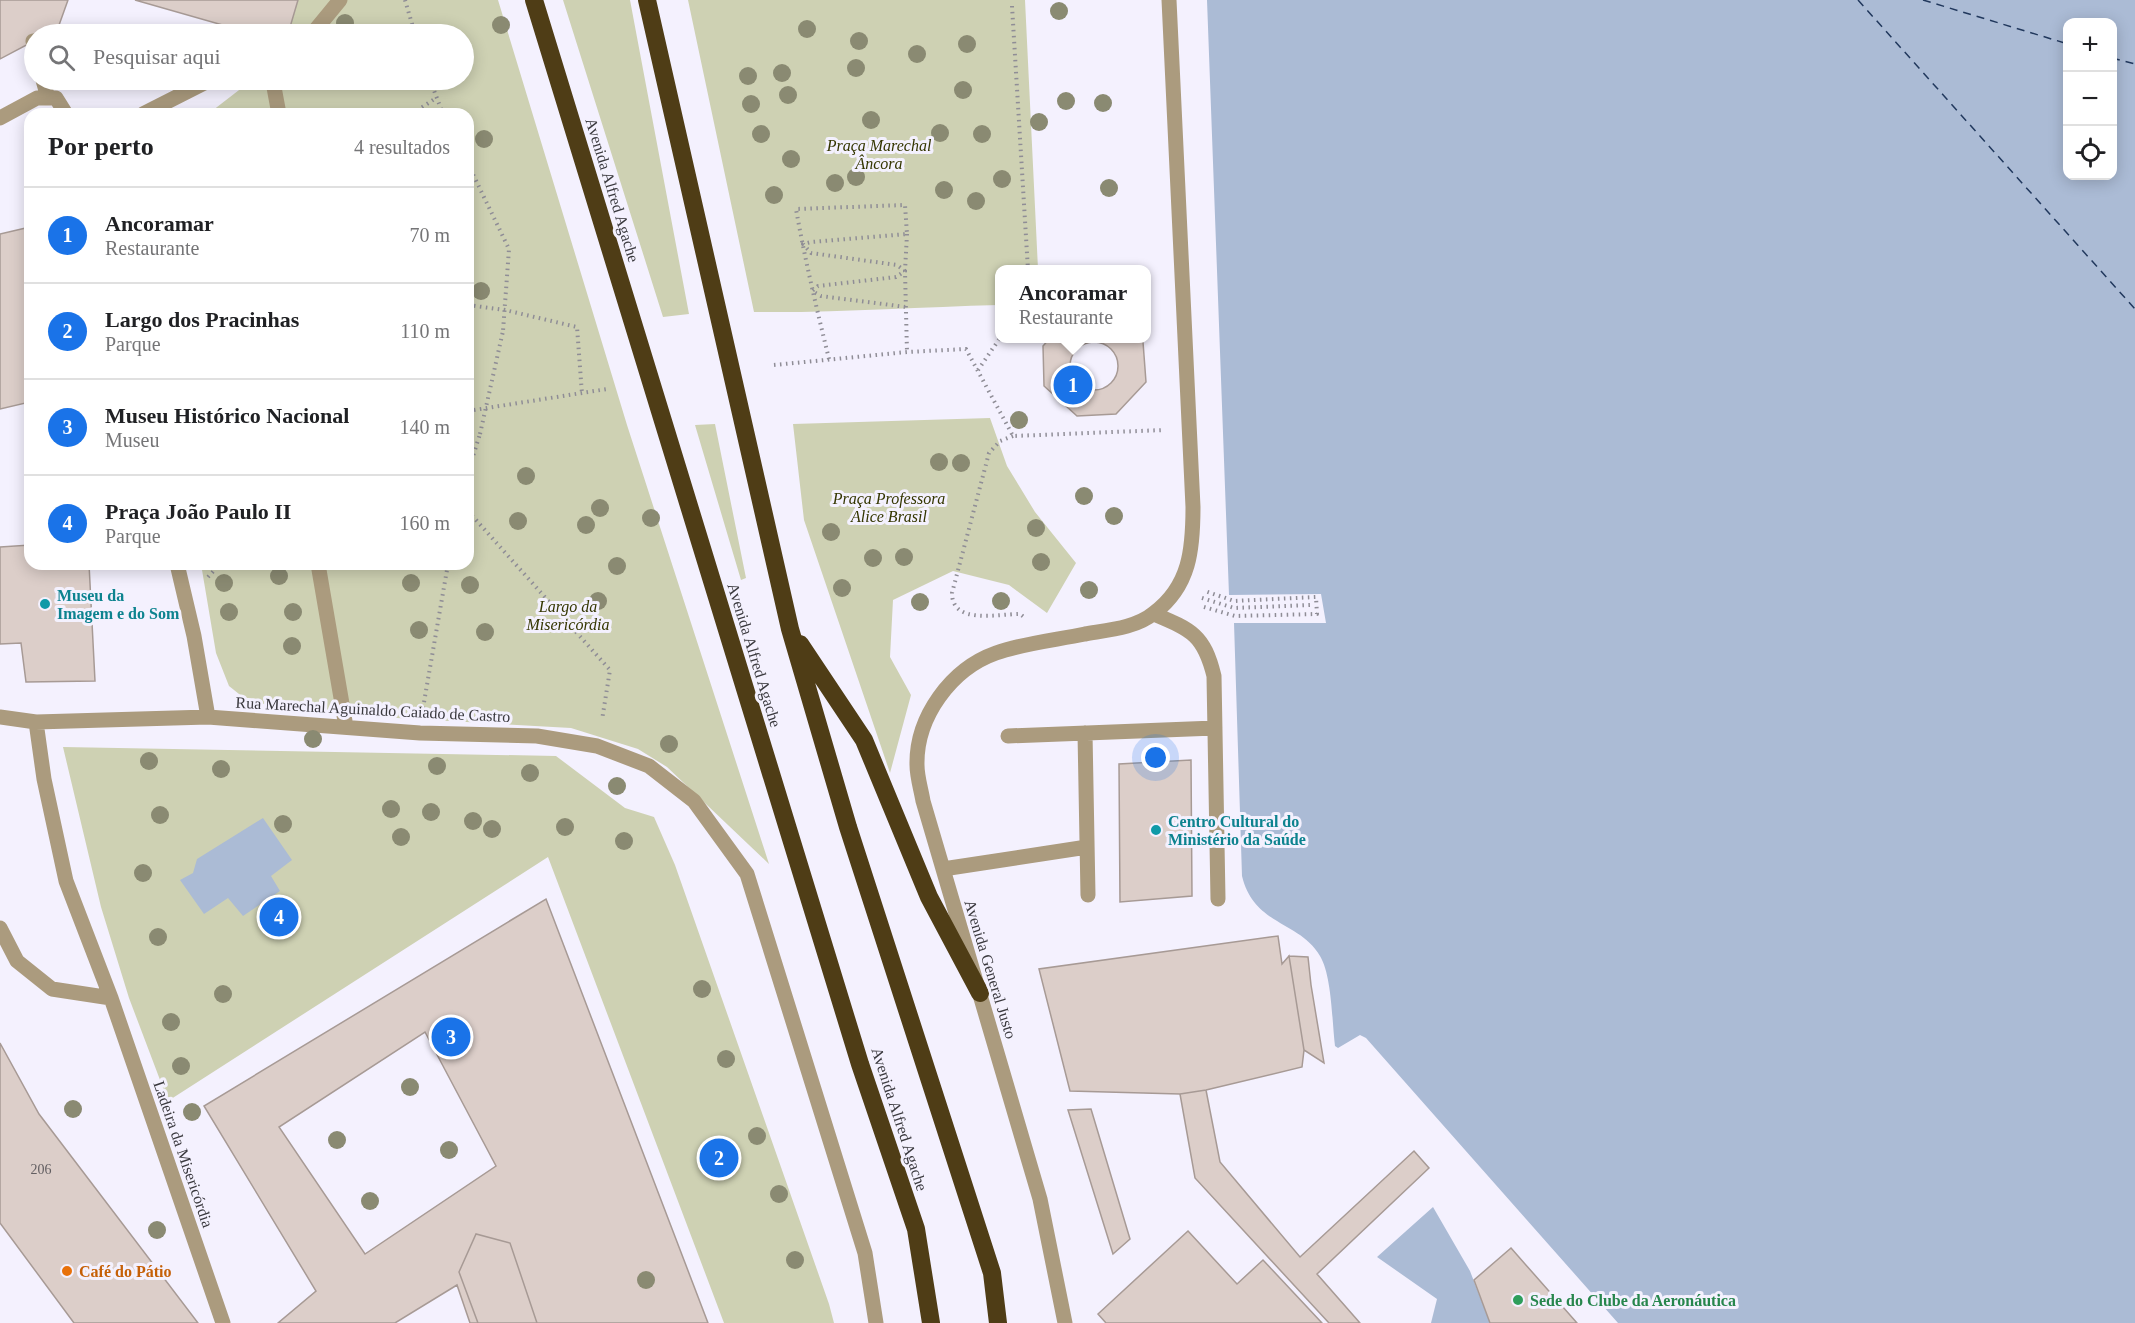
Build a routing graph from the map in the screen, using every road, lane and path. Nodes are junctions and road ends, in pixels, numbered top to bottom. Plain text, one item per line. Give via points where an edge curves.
1 (340, 0) edge
2 (405, 0) edge
3 (534, 0) edge
4 (647, 0) edge
5 (1169, 0) edge
6 (1012, 6) dead end
7 (320, 24) edge
8 (413, 24) edge
9 (48, 90) edge
10 (190, 90) edge
11 (274, 90) edge
12 (433, 90) edge
13 (52, 98) junction
14 (436, 98) junction
15 (61, 108) edge
16 (155, 108) edge
17 (278, 108) edge
18 (421, 108) edge
19 (440, 108) edge
20 (0, 118) edge
21 (474, 176) edge
22 (907, 234) junction
23 (803, 244) junction
24 (1028, 265) edge
25 (905, 271) junction
26 (812, 291) junction
27 (474, 306) edge
28 (906, 307) junction
29 (505, 310) junction
30 (996, 343) edge
31 (907, 352) junction
32 (829, 359) junction
33 (774, 365) dead end
34 (978, 370) junction
35 (607, 389) dead end
36 (582, 394) junction
37 (474, 410) edge
38 (1189, 429) junction
39 (1014, 436) junction
40 (474, 453) edge
41 (474, 518) edge
42 (178, 570) edge
43 (319, 570) edge
44 (447, 570) edge
45 (1175, 591) junction
46 (1310, 605) dead end
47 (1154, 614) junction
48 (790, 629) junction
49 (1030, 645) junction
50 (0, 717) edge
51 (208, 717) junction
52 (36, 722) junction
53 (346, 727) junction
54 (1215, 728) junction
55 (420, 733) junction
56 (1085, 733) junction
57 (1008, 736) dead end
58 (597, 746) junction
59 (1087, 847) junction
60 (943, 869) junction
61 (1088, 895) dead end
62 (1218, 899) dead end
63 (0, 928) edge
64 (980, 993) junction
65 (111, 998) junction
66 (223, 1323) edge
67 (876, 1323) edge
68 (931, 1323) edge
69 (998, 1323) edge
70 (1065, 1323) edge

1 - 7 street
2 - 8 path
3 - 68 highway, Avenida Alfred Agache via 860,1064 916,1229
4 - 48 highway
5 - 38 street
6 - 24 path
9 - 13 street
10 - 16 street
11 - 17 street
12 - 14 path
13 - 15 street
13 - 20 street via 37,98
14 - 18 path
14 - 19 path
21 - 29 path via 509,249
22 - 23 path
22 - 23 path via 905,205 796,209
22 - 25 path
23 - 25 path via 811,254 897,266
23 - 26 path
25 - 26 path via 896,277 818,286
25 - 28 path
26 - 28 path via 821,296
26 - 32 path
27 - 29 path
28 - 31 path
29 - 36 path via 577,327
29 - 40 path, bridge
30 - 34 path
31 - 32 path
31 - 34 path via 966,349
32 - 33 path
34 - 39 path
35 - 36 path
36 - 37 path
38 - 39 path
38 - 45 street via 1193,542
39 - 49 path via 1000,441 989,453 952,602 967,615 1020,614 1030,624
41 - 58 path via 610,670
42 - 51 street
43 - 53 street
44 - 55 path
45 - 45 path via 1234,601 1316,597 1317,614 1235,616
45 - 46 path via 1234,608
45 - 47 street
47 - 49 street via 1127,626
47 - 54 street via 1180,625 1204,645 1214,676
48 - 64 highway via 864,740 929,897
48 - 69 highway via 848,827 992,1273
49 - 60 street, Avenida General Justo via 995,654 962,672 936,701 922,728 918,774
50 - 52 street, Rua Marechal Aguinaldo Caiado de Castro
51 - 52 street, Rua Marechal Aguinaldo Caiado de Castro
51 - 53 street, Rua Marechal Aguinaldo Caiado de Castro
52 - 65 street, Ladeira da Misericórdia via 66,881
53 - 55 street, Rua Marechal Aguinaldo Caiado de Castro
54 - 56 street
54 - 62 street
55 - 58 street, Rua Marechal Aguinaldo Caiado de Castro via 537,736
56 - 57 street
56 - 59 street
58 - 67 street via 649,766 694,801 747,873 865,1253
59 - 60 street
59 - 61 street
60 - 64 street, Avenida General Justo
63 - 65 street via 17,961 52,989
64 - 70 street, Avenida General Justo via 1040,1199
65 - 66 street, Ladeira da Misericórdia

